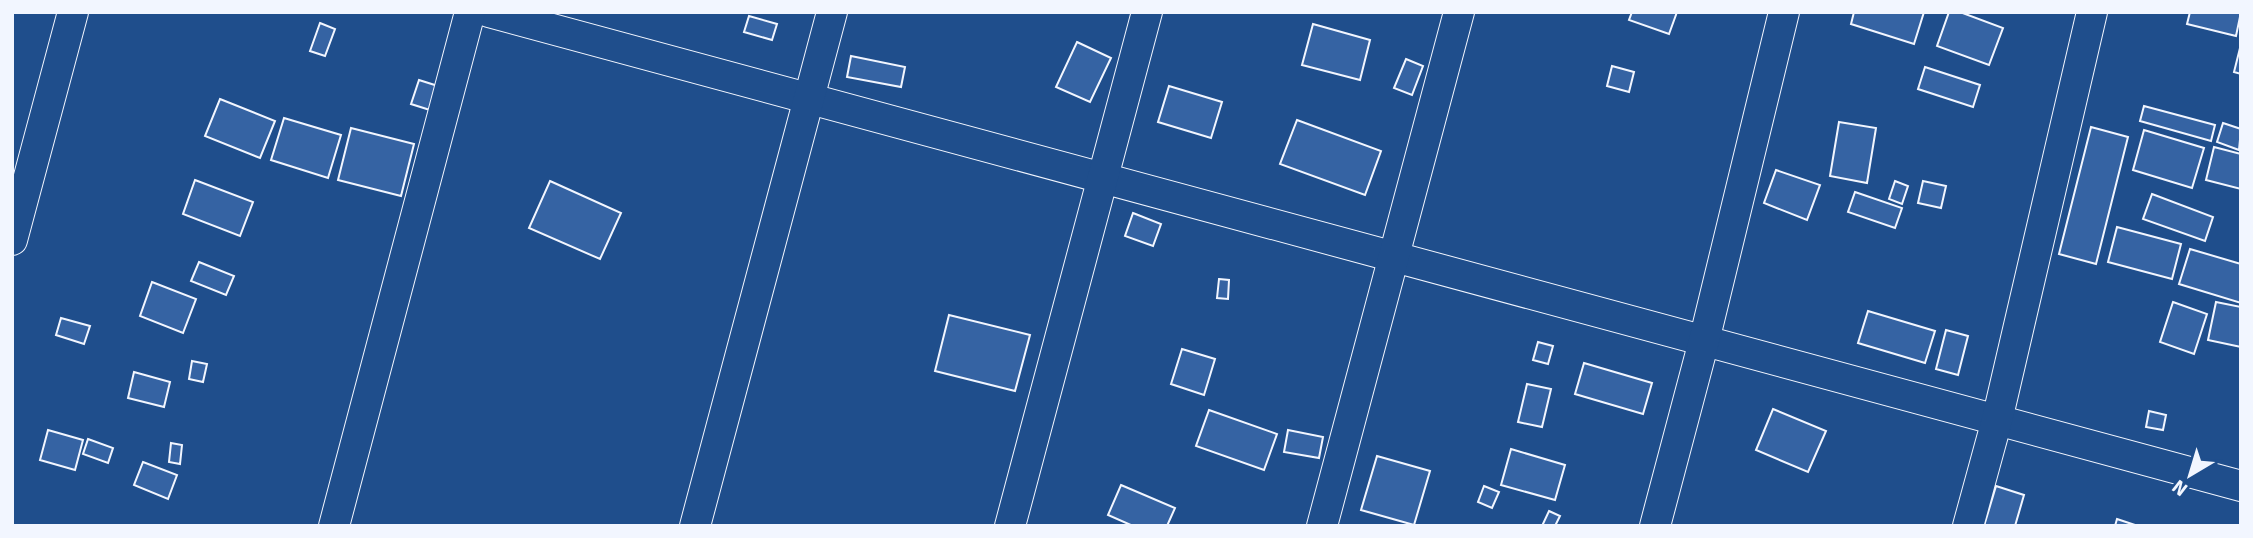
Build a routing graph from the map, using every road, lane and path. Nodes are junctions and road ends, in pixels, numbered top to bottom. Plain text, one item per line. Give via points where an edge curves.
1 (73, 12) edge
2 (470, 12) edge
3 (489, 12) edge
4 (832, 12) edge
5 (1147, 12) edge
6 (1459, 12) edge
7 (1784, 12) edge
8 (2092, 12) edge
9 (809, 99) junction
10 (1103, 178) junction
11 (12, 240) edge
12 (1394, 257) junction
13 (1704, 341) junction
14 (1997, 420) junction
15 (2241, 486) edge
16 (334, 526) edge
17 (695, 526) edge
18 (1010, 526) edge
19 (1322, 526) edge
20 (1655, 526) edge
21 (1968, 526) edge

1 - 11 street
2 - 16 street
3 - 9 street
4 - 9 street
5 - 10 street
6 - 12 street
7 - 13 street
8 - 14 street
9 - 10 street
9 - 17 street
10 - 12 street
10 - 18 street
12 - 13 street
12 - 19 street
13 - 14 street
13 - 20 street
14 - 15 street
14 - 21 street

